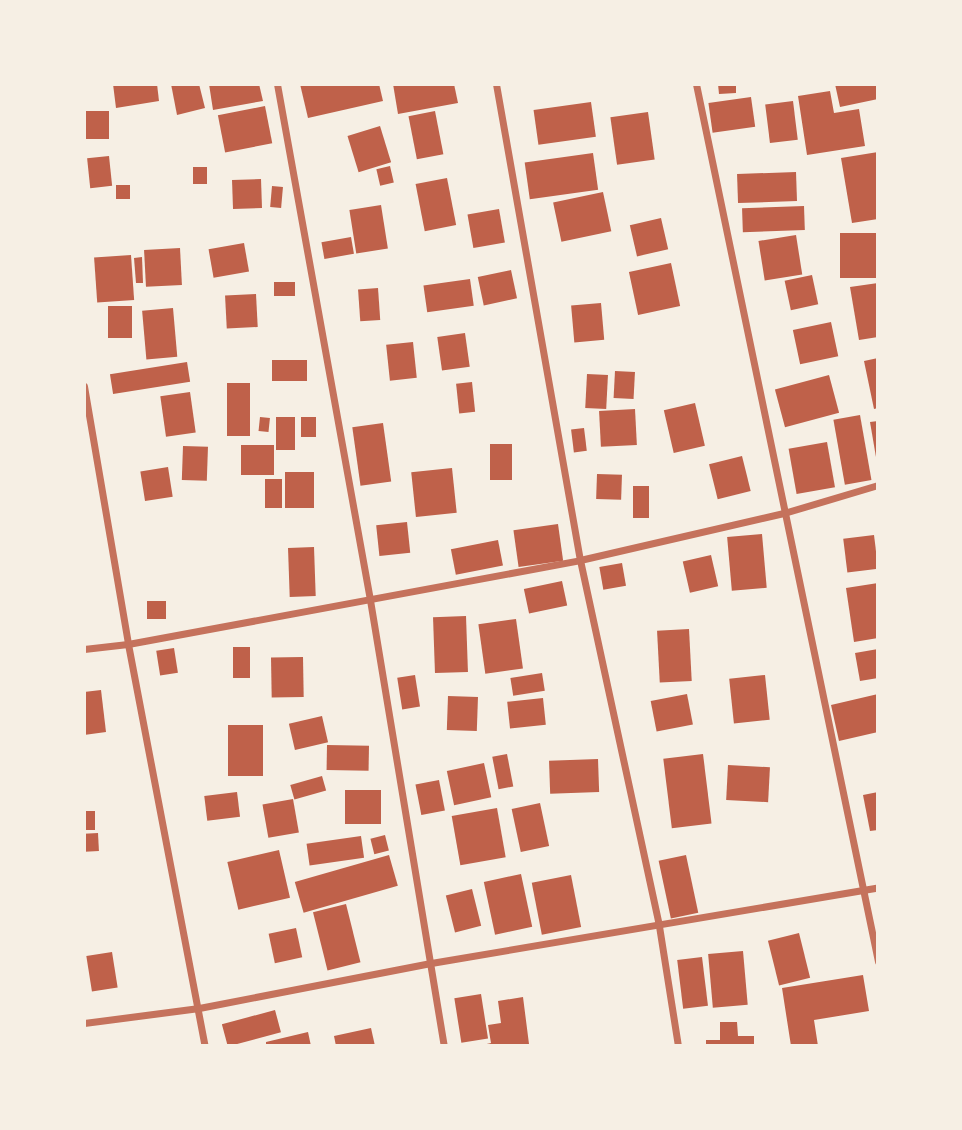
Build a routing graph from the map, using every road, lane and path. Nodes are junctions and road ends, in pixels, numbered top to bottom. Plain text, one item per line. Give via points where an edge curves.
1 (277, 84) edge
2 (496, 84) edge
3 (696, 84) edge
4 (84, 386) edge
5 (878, 485) edge
6 (784, 513) junction
7 (580, 560) junction
8 (370, 600) junction
9 (128, 644) junction
10 (84, 649) edge
11 (878, 887) edge
12 (862, 891) junction
13 (659, 926) junction
14 (878, 961) edge
15 (431, 963) junction
16 (199, 1008) junction
17 (84, 1023) edge
18 (205, 1046) edge
19 (444, 1046) edge
20 (678, 1046) edge

1 - 8 street
2 - 7 street
3 - 6 street
4 - 9 street
5 - 6 street
6 - 7 street
6 - 12 street
7 - 8 street
7 - 13 street
8 - 9 street
8 - 15 street
9 - 10 street
9 - 16 street
11 - 12 street
12 - 13 street
12 - 14 street
13 - 15 street
13 - 20 street
15 - 16 street
15 - 19 street
16 - 17 street
16 - 18 street

